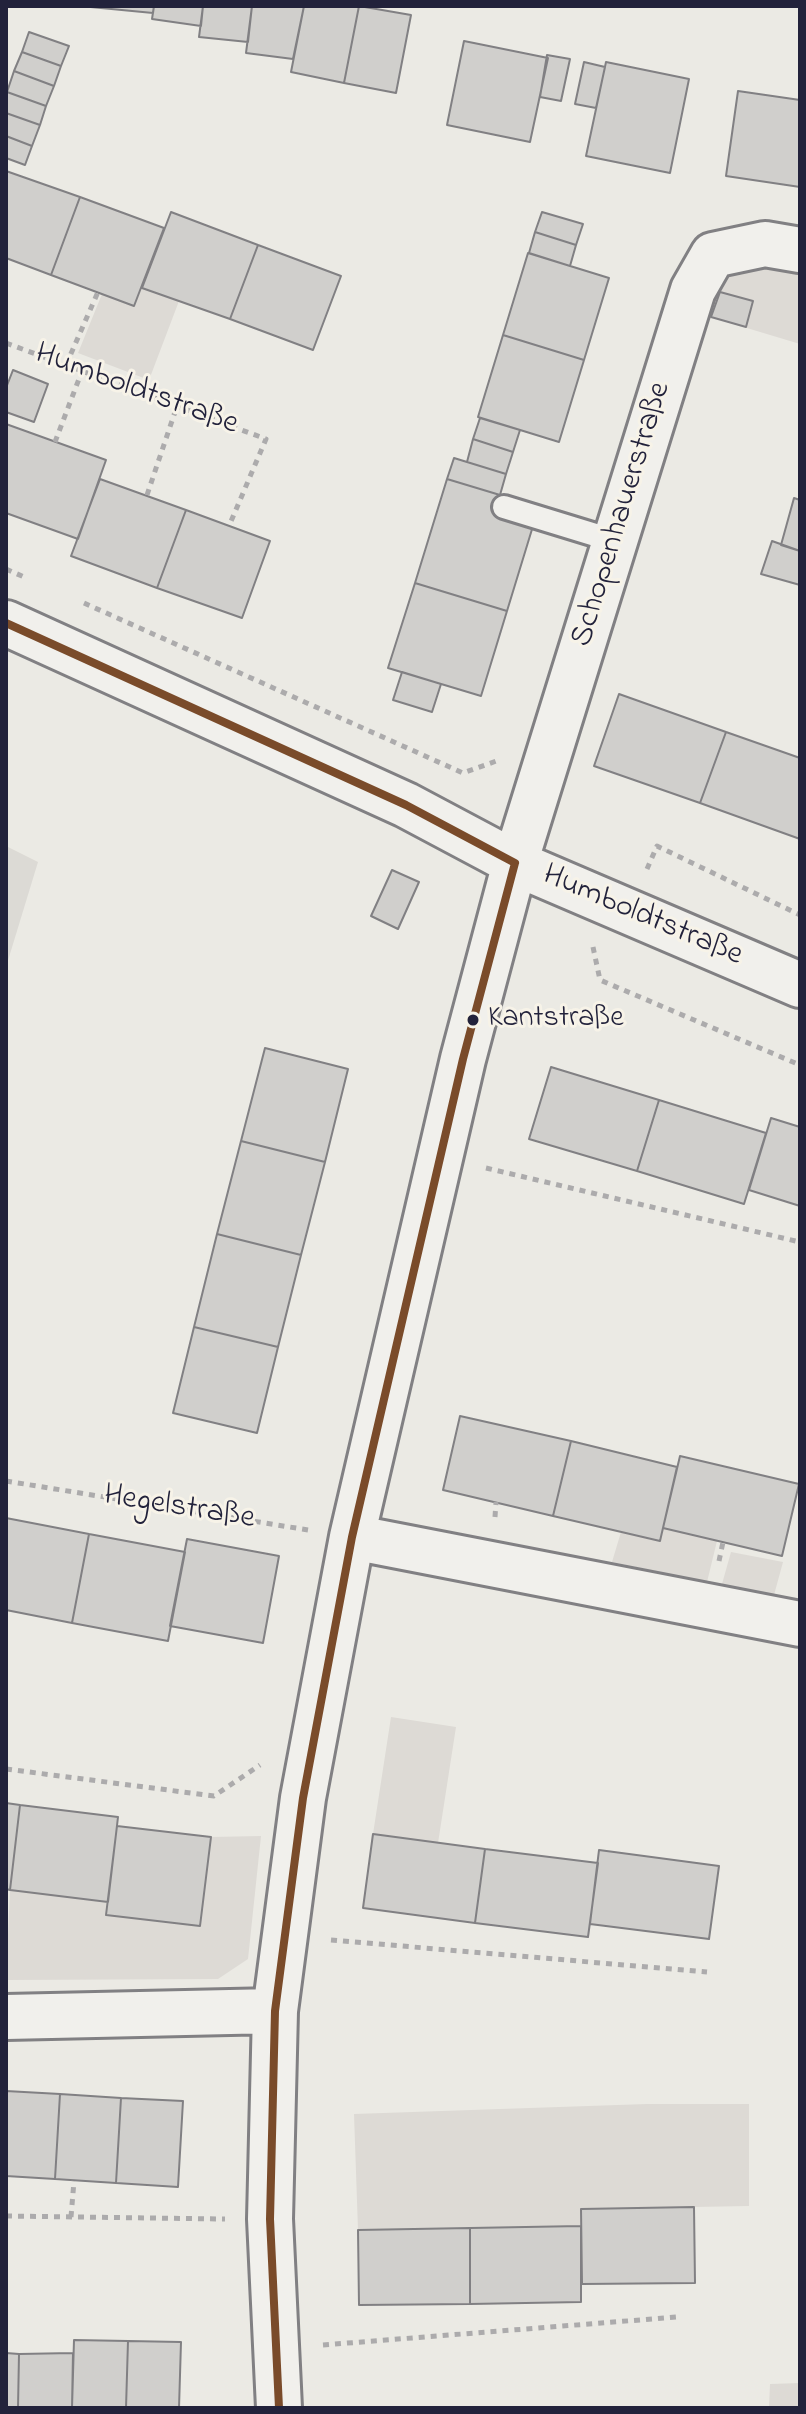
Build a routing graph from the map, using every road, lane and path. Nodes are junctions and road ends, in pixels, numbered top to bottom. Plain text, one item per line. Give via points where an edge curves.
1 (800, 250) edge
2 (98, 292) dead end
3 (6, 343) edge
4 (66, 365) junction
5 (82, 371) junction
6 (177, 406) junction
7 (55, 442) dead end
8 (147, 495) dead end
9 (504, 507) dead end
10 (229, 526) dead end
11 (615, 541) junction
12 (6, 569) edge
13 (35, 582) dead end
14 (79, 601) dead end
15 (6, 623) edge
16 (543, 772) junction
17 (515, 863) junction
18 (645, 875) dead end
19 (800, 915) edge
20 (800, 985) edge
21 (440, 1158) junction
22 (800, 1242) edge
23 (6, 1481) edge
24 (352, 1537) junction
25 (800, 1624) edge
26 (6, 1769) edge
27 (303, 1798) junction
28 (286, 1936) junction
29 (707, 1972) dead end
30 (275, 2011) junction
31 (6, 2017) edge
32 (74, 2181) dead end
33 (6, 2216) edge
34 (71, 2217) junction
35 (270, 2219) junction
36 (677, 2317) dead end
37 (308, 2347) dead end
38 (279, 2408) edge

1 - 11 street, Schopenhauerstraße via 765,244 713,255 693,290
2 - 4 path
3 - 4 path, Humboldtstraße
4 - 5 path, Humboldtstraße
5 - 6 path, Humboldtstraße
5 - 7 path
6 - 8 path
6 - 10 path, Humboldtstraße via 266,439
9 - 11 lane
11 - 16 street, Schopenhauerstraße
12 - 13 path
14 - 16 path via 463,773 509,756
15 - 17 street, Humboldtstraße via 406,805
16 - 17 street, Schopenhauerstraße
17 - 20 street, Humboldtstraße
17 - 21 street
18 - 19 path via 657,846
21 - 22 path
21 - 24 street
23 - 24 path, Hegelstraße
24 - 25 street
24 - 27 street
26 - 27 path via 214,1796 275,1755
27 - 28 street
28 - 29 path
28 - 30 street
30 - 31 street
30 - 35 street
32 - 34 path
33 - 34 path
34 - 35 path
35 - 38 street
36 - 37 path

